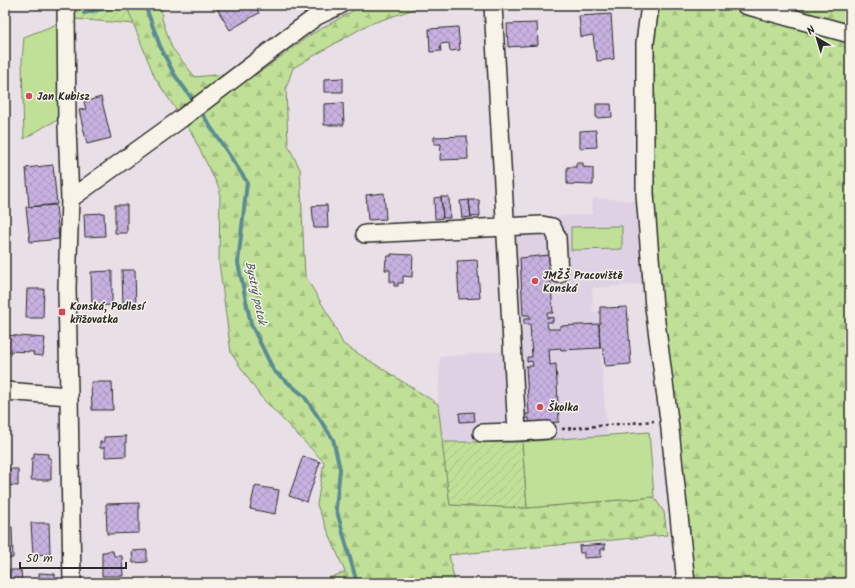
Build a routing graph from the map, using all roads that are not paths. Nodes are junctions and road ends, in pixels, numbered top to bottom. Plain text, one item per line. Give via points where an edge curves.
1 (66, 5) edge
2 (340, 5) edge
3 (493, 5) edge
4 (650, 5) edge
5 (745, 5) edge
6 (850, 34) edge
7 (70, 199) junction
8 (505, 227) junction
9 (365, 234) dead end
10 (559, 274) dead end
11 (5, 391) edge
12 (69, 396) junction
13 (547, 430) road end
14 (517, 432) junction
15 (482, 433) dead end
16 (75, 582) edge
17 (686, 583) edge

1 - 7 street
2 - 7 street via 307,23
3 - 8 street
4 - 17 street via 645,43 645,194 654,308
5 - 6 street
7 - 12 street via 67,288
8 - 9 street
8 - 10 street via 552,227 557,238
8 - 14 street
11 - 12 street
12 - 16 street
13 - 14 street
14 - 15 street

